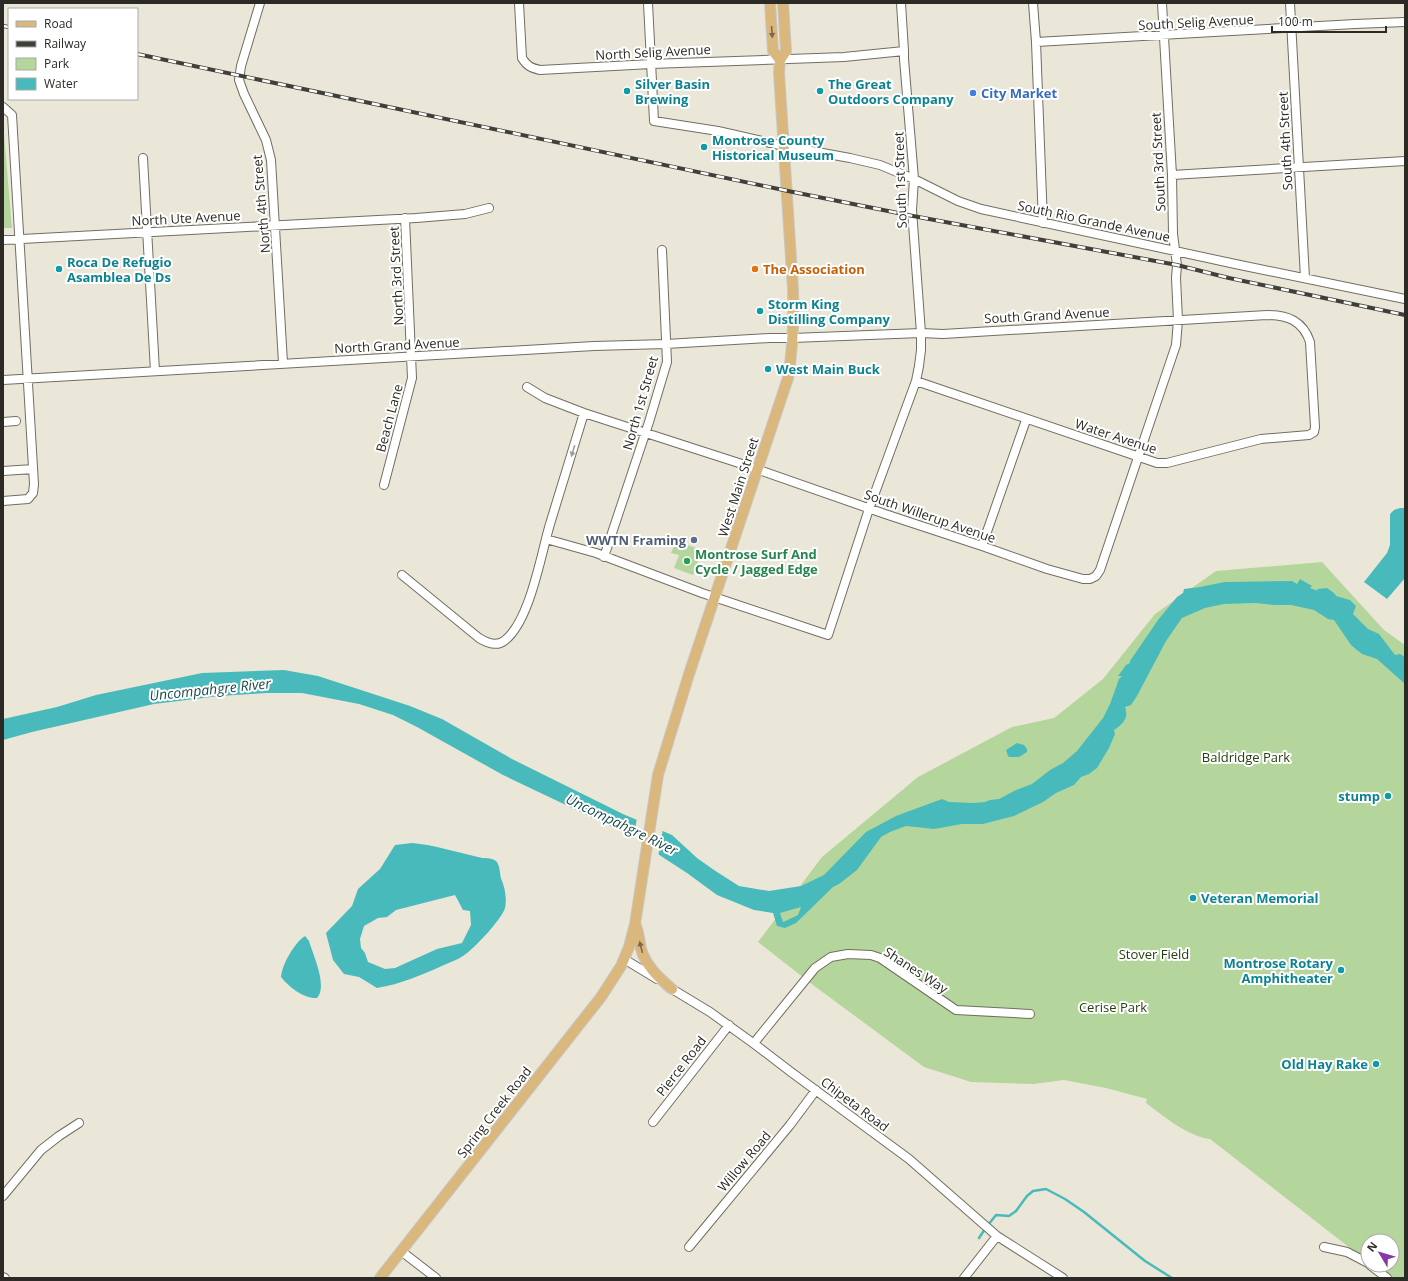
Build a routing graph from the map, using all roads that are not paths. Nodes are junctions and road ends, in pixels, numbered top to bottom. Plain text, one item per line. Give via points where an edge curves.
1 (260, 3) edge
2 (519, 3) edge
3 (648, 3) edge
4 (770, 3) edge
5 (783, 3) edge
6 (901, 3) edge
7 (1033, 3) edge
8 (1162, 3) edge
9 (1290, 3) edge
10 (1405, 22) edge
11 (1292, 29) junction
12 (1163, 36) junction
13 (1036, 42) junction
14 (904, 51) junction
15 (780, 60) junction
16 (651, 64) junction
17 (3, 107) edge
18 (784, 146) junction
19 (143, 158) dead end
20 (1405, 161) edge
21 (1299, 168) junction
22 (1172, 175) junction
23 (914, 180) junction
24 (489, 208) dead end
25 (405, 218) junction
26 (1043, 222) junction
27 (275, 224) junction
28 (147, 232) junction
29 (3, 240) edge
30 (19, 240) junction
31 (662, 250) dead end
32 (1175, 251) junction
33 (1305, 278) junction
34 (1405, 299) edge
35 (1178, 320) junction
36 (920, 333) junction
37 (792, 338) junction
38 (666, 344) junction
39 (412, 356) junction
40 (284, 363) junction
41 (155, 371) junction
42 (28, 379) junction
43 (3, 380) edge
44 (916, 381) junction
45 (527, 387) dead end
46 (584, 414) junction
47 (1026, 420) junction
48 (16, 421) dead end
49 (3, 422) edge
50 (1314, 432) joint
51 (645, 434) junction
52 (1139, 456) junction
53 (33, 469) junction
54 (758, 469) junction
55 (3, 471) edge
56 (384, 485) dead end
57 (3, 501) edge
58 (869, 509) junction
59 (546, 539) junction
60 (982, 546) junction
61 (604, 557) junction
62 (402, 575) dead end
63 (1096, 576) joint
64 (715, 598) junction
65 (635, 924) junction
66 (624, 959) junction
67 (672, 989) junction
68 (1030, 1014) dead end
69 (728, 1025) junction
70 (754, 1043) junction
71 (816, 1090) junction
72 (653, 1122) dead end
73 (79, 1123) dead end
74 (3, 1196) edge
75 (997, 1236) junction
76 (689, 1247) dead end
77 (1324, 1247) dead end
78 (401, 1251) junction
79 (1360, 1259) edge
80 (380, 1278) edge
81 (436, 1278) edge
82 (964, 1278) edge
83 (1063, 1278) edge

1 - 27 street, North 4th Street via 239,80 270,153
2 - 16 street, North Selig Avenue via 522,58 529,67 540,70
3 - 16 street
4 -> 15 main road, West Main Street via 773,51
5 - 15 main road, West Main Street via 786,51
6 - 14 street, South 1st Street
7 - 13 street
8 - 12 street, South 3rd Street
9 - 11 street, South 4th Street
10 - 11 street, South Selig Avenue
11 - 12 street, South Selig Avenue
11 - 21 street, South 4th Street
12 - 13 street, South Selig Avenue
12 - 22 street, South 3rd Street
13 - 26 street
14 - 15 street
14 - 23 street, South 1st Street
15 - 16 street, North Selig Avenue
15 - 18 main road, West Main Street
16 - 18 street, South Rio Grande Avenue via 654,121
17 - 30 street via 12,115
18 - 23 street, South Rio Grande Avenue via 880,165
18 - 37 main road, West Main Street via 793,290
19 - 28 street
20 - 21 street
21 - 22 street
21 - 33 street, South 4th Street
22 - 32 street, South 3rd Street
23 - 26 street, South Rio Grande Avenue via 981,209
23 - 36 street, South 1st Street via 912,210
24 - 25 street, North Ute Avenue via 465,214
25 - 27 street, North Ute Avenue
25 - 39 street, North 3rd Street
26 - 32 street, South Rio Grande Avenue
27 - 28 street, North Ute Avenue
27 - 40 street, North 4th Street
28 - 30 street, North Ute Avenue
28 - 41 street
29 - 30 street, North Ute Avenue
30 - 42 street
31 - 38 street, North 1st Street
32 - 33 street, South Rio Grande Avenue
32 - 35 street, South 3rd Street
33 - 34 street, South Rio Grande Avenue
35 - 36 street, South Grand Avenue via 943,334
35 - 50 street, South Grand Avenue via 1277,315 1286,317 1300,326 1307,333 1310,342
35 - 52 street, South 3rd Street via 1176,345
36 - 37 street, South Grand Avenue
36 - 44 street, South 1st Street via 921,350
37 - 38 street, North Grand Avenue
37 - 54 main road, West Main Street via 788,378
38 - 39 street, North Grand Avenue
38 - 51 street, North 1st Street via 667,362
39 - 40 street, North Grand Avenue
39 - 56 street, Beach Lane via 412,378
40 - 41 street, North Grand Avenue
41 - 42 street, North Grand Avenue
42 - 43 street, North Grand Avenue
42 - 53 street
44 - 47 street, Water Avenue
44 - 58 street, South 1st Street
45 - 46 street, South Willerup Avenue via 545,398
46 - 51 street, South Willerup Avenue
46 -> 59 street
47 - 52 street, Water Avenue
47 - 60 street
48 - 49 street
50 - 52 street, Water Avenue via 1309,435 1261,439 1167,463 1157,463
51 - 54 street, South Willerup Avenue
51 - 61 street, North 1st Street
52 - 63 street, South 3rd Street
53 - 55 street
53 - 57 street via 33,493 28,499
54 - 58 street, South Willerup Avenue
54 - 64 main road, West Main Street
58 - 60 street, South Willerup Avenue
58 - 64 street, South 1st Street via 828,635
59 - 61 street
59 - 62 street via 528,604 512,634 500,644 487,643 479,638
60 - 63 street, South Willerup Avenue via 1077,578 1090,580
61 - 64 street
64 - 65 main road, West Main Street via 658,775
65 - 66 main road, West Main Street
67 -> 65 main road via 648,963 641,949
66 - 67 street, Chipeta Road
66 - 78 main road, Spring Creek Road via 600,997
67 - 69 street, Chipeta Road
68 - 70 street, Shanes Way via 956,1010 880,958 848,954 831,957 815,968
69 - 70 street, Chipeta Road
69 - 72 street, Pierce Road
70 - 71 street, Chipeta Road
71 - 75 street, Chipeta Road via 909,1159
71 - 76 street, Willow Road
73 - 74 street via 41,1150
75 - 82 street
75 - 83 street, Chipeta Road
77 - 79 street via 1348,1252
78 - 80 main road, Spring Creek Road
78 - 81 street

